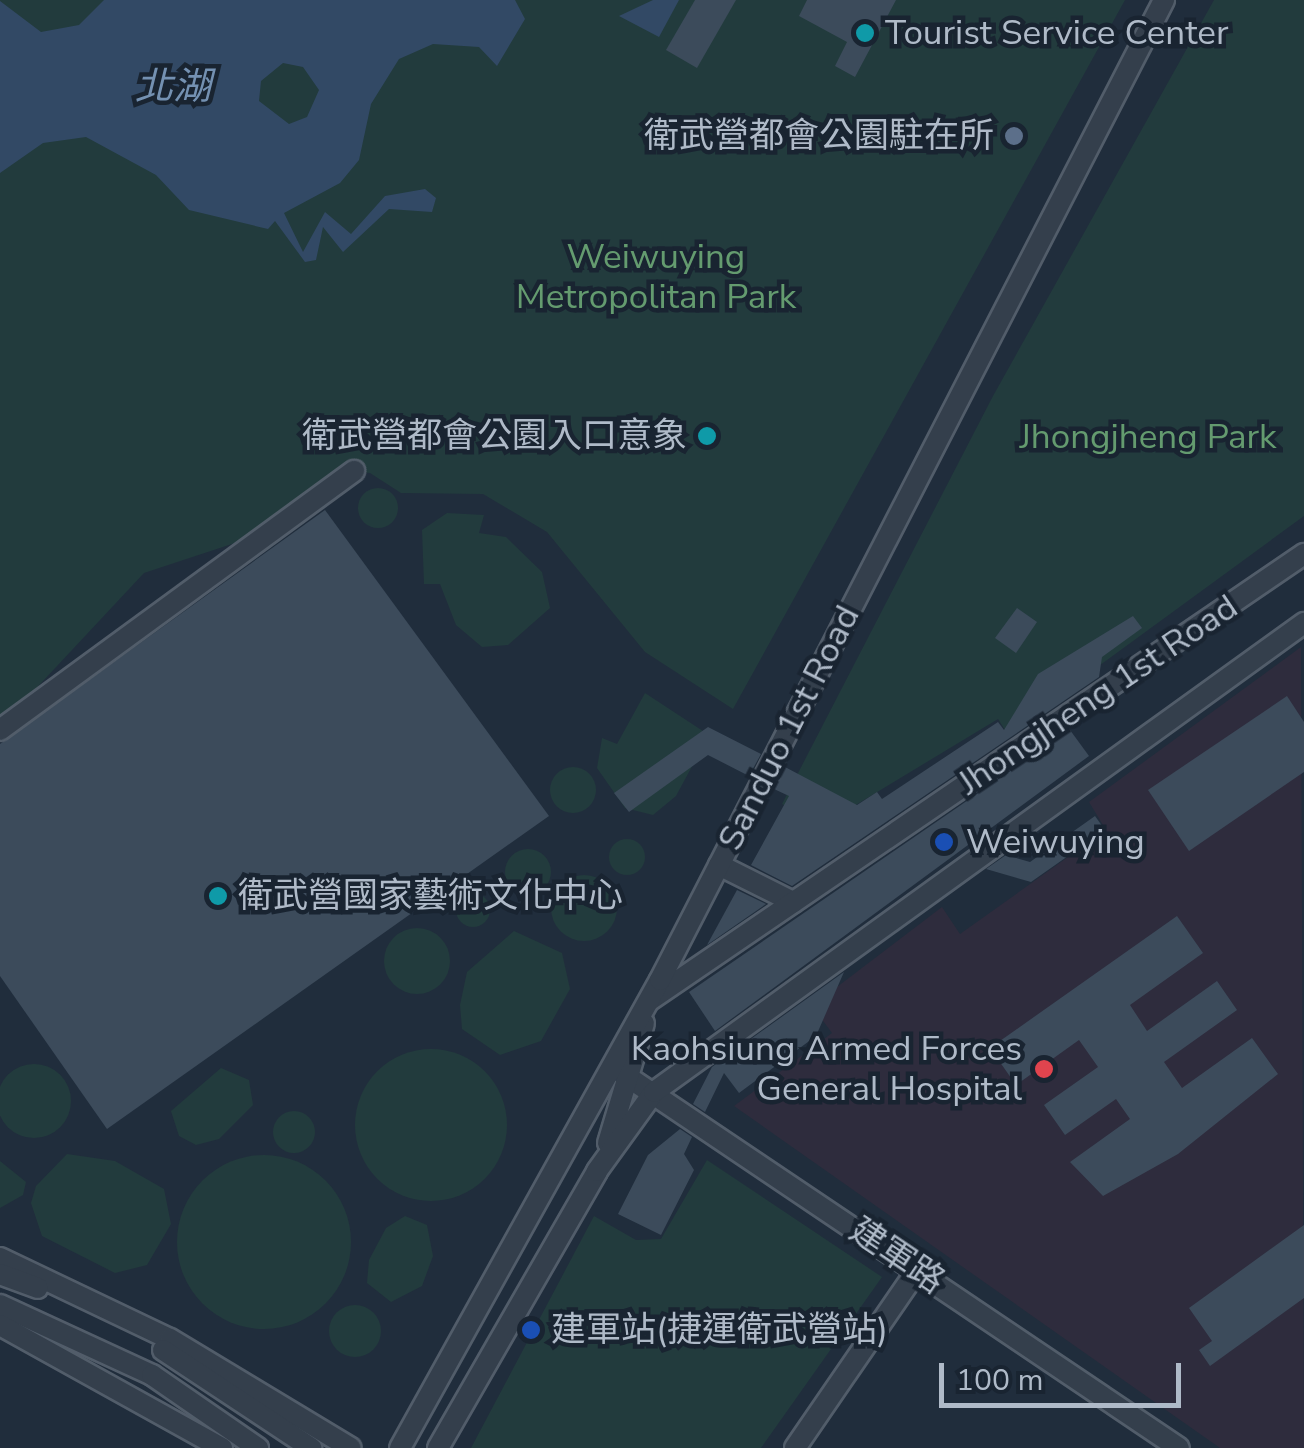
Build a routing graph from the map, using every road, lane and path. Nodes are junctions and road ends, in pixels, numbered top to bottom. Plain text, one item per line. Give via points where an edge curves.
1 (1164, 0) edge
2 (354, 471) dead end
3 (1304, 554) edge
4 (1304, 623) edge
5 (0, 730) edge
6 (719, 864) junction
7 (793, 902) junction
8 (649, 1001) junction
9 (613, 1067) junction
10 (633, 1080) junction
11 (654, 1092) junction
12 (597, 1170) junction
13 (0, 1258) edge
14 (918, 1270) junction
15 (0, 1274) edge
16 (0, 1305) edge
17 (0, 1325) edge
18 (1176, 1447) edge
19 (222, 1448) edge
20 (258, 1448) edge
21 (311, 1448) edge
22 (351, 1448) edge
23 (400, 1448) edge
24 (438, 1448) edge
25 (795, 1448) edge

1 - 6 street, Sanduo 1st Road
2 - 5 street
3 - 7 street, Jhongjheng 1st Road
4 - 11 street, Jhongjheng 1st Road
6 - 7 street
6 - 8 street, Sanduo 1st Road
7 - 8 street, Jhongjheng 1st Road
8 - 9 street, Sanduo 1st Road
8 - 10 street
9 - 10 street, 建軍路
9 - 23 street, Sanduo 1st Road
10 - 11 street, 建軍路
10 - 12 street
11 - 12 street
11 - 14 street, 建軍路
12 - 24 street
13 - 22 street via 170,1338
14 - 18 street, 建軍路
14 - 25 street
15 - 21 street via 169,1353
16 - 20 street via 152,1374
17 - 19 street

